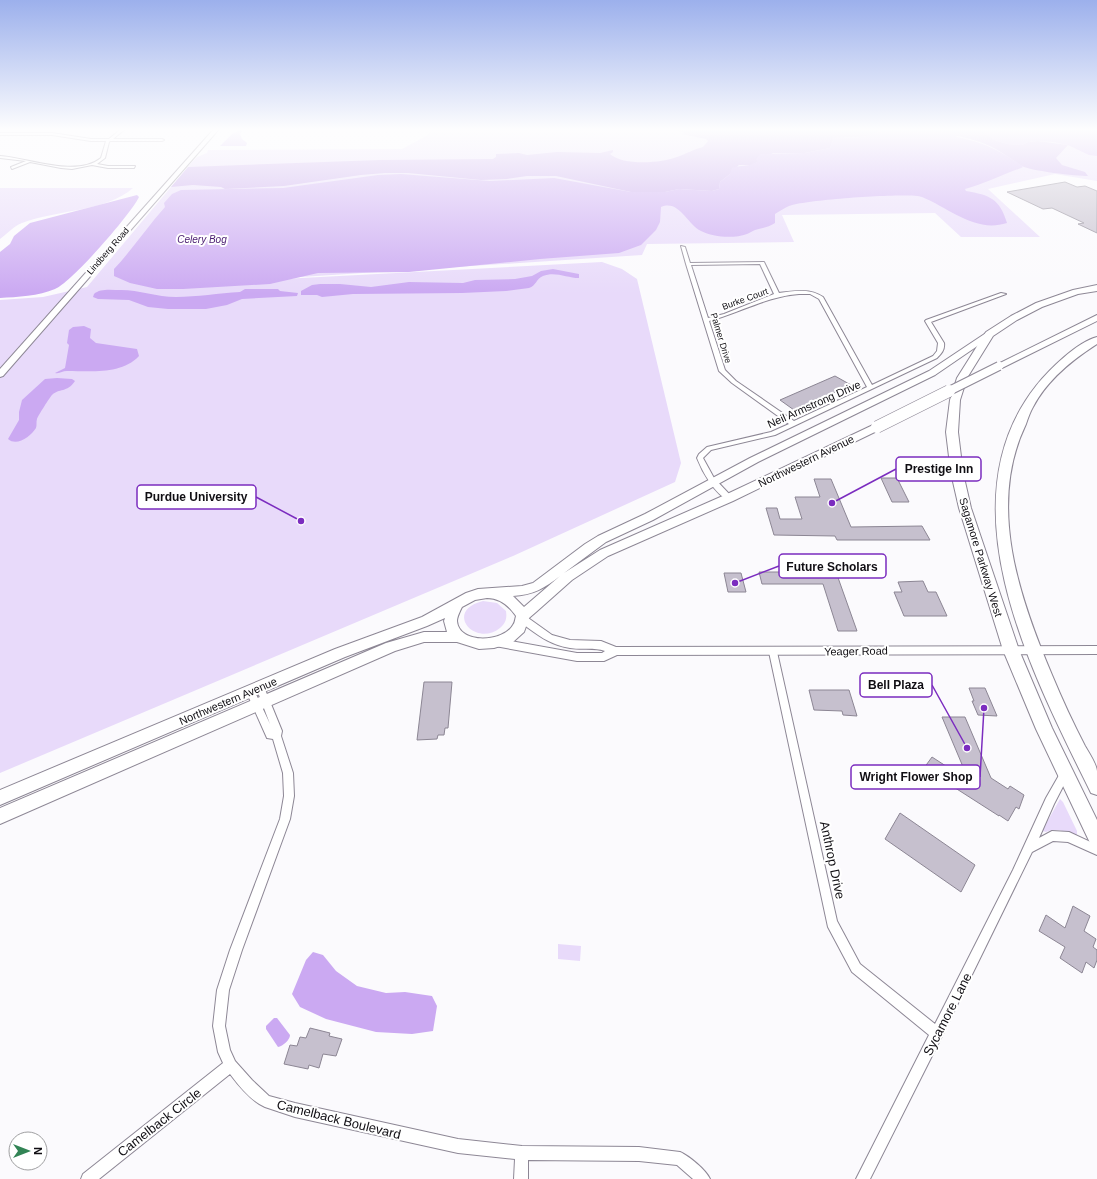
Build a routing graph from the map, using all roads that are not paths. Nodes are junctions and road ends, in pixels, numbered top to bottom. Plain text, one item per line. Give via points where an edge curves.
1 (166, 184) edge
2 (683, 247) dead end
3 (688, 264) junction
4 (1097, 288) edge
5 (1003, 294) dead end
6 (777, 295) junction
7 (1097, 318) edge
8 (706, 320) junction
9 (989, 334) junction
10 (1097, 340) edge
11 (0, 374) edge
12 (872, 388) junction
13 (794, 424) junction
14 (712, 482) junction
15 (729, 498) junction
16 (495, 593) junction
17 (456, 604) junction
18 (524, 617) junction
19 (457, 637) junction
20 (499, 643) junction
21 (1011, 650) junction
22 (1034, 650) junction
23 (1097, 650) edge
24 (615, 651) junction
25 (773, 652) junction
26 (258, 696) junction
27 (1065, 773) junction
28 (1097, 787) edge
29 (0, 798) edge
30 (0, 816) edge
31 (1097, 839) edge
32 (1030, 848) junction
33 (1097, 850) edge
34 (937, 1034) junction
35 (231, 1065) junction
36 (522, 1154) junction
37 (88, 1179) edge
38 (521, 1179) edge
39 (703, 1179) edge
40 (863, 1179) edge

1 - 11 main road, Lindberg Road
2 - 3 street, Palmer Drive
3 - 6 street, Burke Court via 762,263
3 - 8 street, Palmer Drive
4 - 9 highway, Sagamore Parkway West via 1076,292 1039,305
5 - 12 street, Neil Armstrong Drive via 928,321 942,343 940,353
6 - 8 street, Burke Court
6 - 12 street, Neil Armstrong Drive via 803,292 821,298 868,385
7 - 15 main road, Northwestern Avenue, bridge
8 - 13 street, Palmer Drive via 720,366 726,375
9 - 14 main road via 932,374
9 - 21 highway, Sagamore Parkway West via 962,378 955,400 952,432 965,508
10 - 22 highway, Sagamore Parkway West via 1067,360 1029,404 1010,449 1004,472 1001,498 1003,542 1010,578
12 - 13 street, Neil Armstrong Drive
13 - 14 street, Neil Armstrong Drive via 767,436 709,448 700,458
14 - 15 street, Neil Armstrong Drive
14 - 16 main road via 649,517 602,539 538,586 522,591
15 - 18 main road, Northwestern Avenue via 604,553 567,577
16 - 17 main road via 474,594
16 - 18 main road via 513,602
17 - 19 main road via 450,621
17 - 26 main road, Northwestern Avenue via 427,621 391,633
18 - 20 main road via 514,635
18 - 24 street, Yeager Road via 549,638 570,644 601,645
19 - 20 main road via 475,643
19 - 26 main road, Northwestern Avenue via 416,638
20 - 24 street, Yeager Road via 577,657 604,657
21 - 22 street, Yeager Road
21 - 25 street, Yeager Road
21 - 27 highway, Sagamore Parkway West via 1032,703
22 - 23 street, Yeager Road
22 - 28 highway, Sagamore Parkway West via 1074,742
24 - 25 street, Yeager Road
25 - 34 street, Anthrop Drive via 832,922 856,968
26 - 29 main road, Northwestern Avenue
26 - 30 main road, Northwestern Avenue
26 - 35 street, Camelback Boulevard via 270,735 276,736 285,761 289,796 282,829 223,990 219,1026 221,1041
27 - 31 highway, Sagamore Parkway West
27 - 32 street, Sycamore Lane
32 - 33 street via 1052,836 1069,837
32 - 34 street, Sycamore Lane
34 - 40 street, Sycamore Lane
35 - 36 street, Camelback Boulevard via 247,1085 265,1101 458,1146
35 - 37 street, Camelback Circle
36 - 38 street
36 - 39 street, Camelback Boulevard via 639,1154 680,1159

